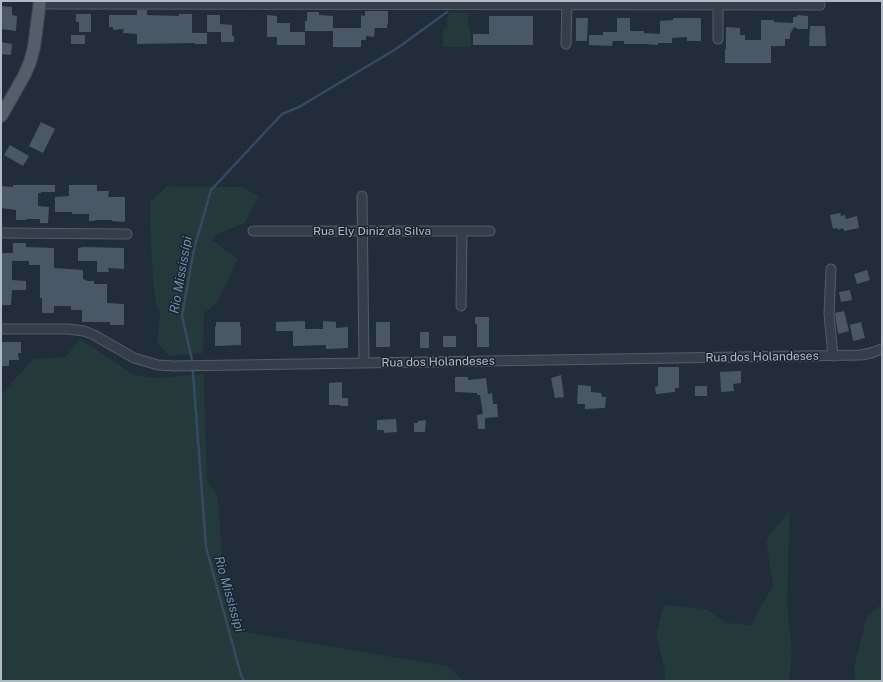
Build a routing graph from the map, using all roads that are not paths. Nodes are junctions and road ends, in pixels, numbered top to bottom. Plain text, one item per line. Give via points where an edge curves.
1 (40, 2) edge
2 (567, 3) edge
3 (718, 3) edge
4 (820, 5) dead end
5 (718, 39) dead end
6 (566, 44) dead end
7 (1, 116) edge
8 (362, 196) dead end
9 (253, 231) dead end
10 (362, 231) junction
11 (462, 231) junction
12 (490, 231) dead end
13 (1, 233) edge
14 (127, 234) dead end
15 (831, 269) dead end
16 (461, 306) dead end
17 (1, 329) edge
18 (882, 349) edge
19 (833, 356) junction
20 (364, 363) junction

1 - 2 street
1 - 7 main road via 30,62
2 - 3 street
2 - 6 street
3 - 4 street
3 - 5 street
8 - 10 street
9 - 10 street, Rua Ely Diniz da Silva
10 - 11 street, Rua Ely Diniz da Silva
10 - 20 street
11 - 12 street, Rua Ely Diniz da Silva
11 - 16 street
13 - 14 street
15 - 19 street via 830,314
17 - 20 street, Rua dos Holandeses via 84,331 94,334 134,358 158,365
18 - 19 street, Rua dos Holandeses via 860,355
19 - 20 street, Rua dos Holandeses

